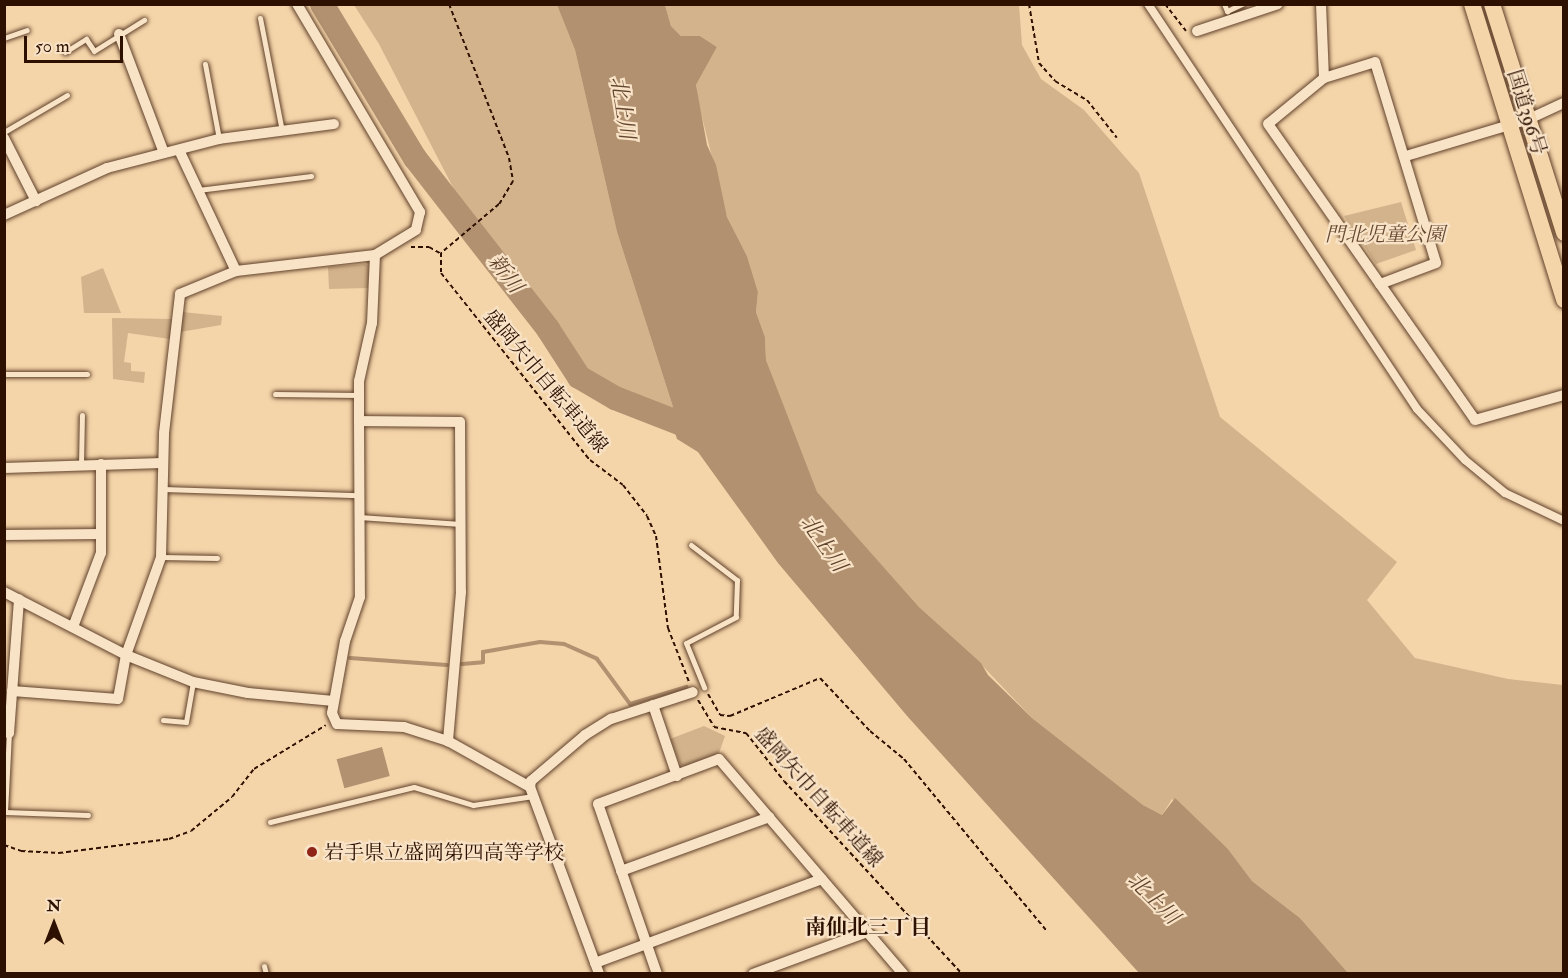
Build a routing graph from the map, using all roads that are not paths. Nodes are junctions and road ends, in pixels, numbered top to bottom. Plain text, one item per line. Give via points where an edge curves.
1 (297, 4) edge
2 (1148, 4) edge
3 (1224, 4) edge
4 (1242, 4) edge
5 (1278, 4) edge
6 (1321, 4) edge
7 (1472, 4) edge
8 (1492, 4) edge
9 (260, 18) dead end
10 (144, 20) dead end
11 (27, 30) dead end
12 (1197, 31) road end
13 (119, 34) junction
14 (4, 38) edge
15 (65, 52) dead end
16 (205, 64) dead end
17 (1324, 78) junction
18 (67, 95) dead end
19 (1563, 103) edge
20 (1529, 118) junction
21 (1509, 123) junction
22 (334, 124) dead end
23 (282, 131) junction
24 (4, 132) edge
25 (4, 138) edge
26 (219, 139) junction
27 (179, 150) junction
28 (164, 153) junction
29 (1406, 156) junction
30 (311, 176) dead end
31 (198, 189) junction
32 (36, 201) junction
33 (4, 215) edge
34 (1563, 233) edge
35 (375, 255) junction
36 (236, 271) junction
37 (1380, 284) junction
38 (1563, 300) edge
39 (4, 374) edge
40 (87, 374) dead end
41 (275, 394) dead end
42 (359, 395) junction
43 (1563, 395) edge
44 (82, 415) dead end
45 (358, 421) junction
46 (101, 464) junction
47 (162, 464) junction
48 (81, 465) junction
49 (4, 468) edge
50 (163, 489) junction
51 (359, 495) junction
52 (359, 518) junction
53 (1563, 522) edge
54 (460, 524) junction
55 (4, 534) edge
56 (101, 534) junction
57 (692, 545) dead end
58 (161, 557) junction
59 (217, 558) dead end
60 (4, 592) edge
61 (19, 599) junction
62 (73, 627) junction
63 (126, 655) junction
64 (193, 682) junction
65 (704, 687) road end
66 (12, 691) junction
67 (693, 692) road end
68 (334, 701) junction
69 (653, 705) junction
70 (163, 720) dead end
71 (7, 733) edge
72 (448, 741) junction
73 (677, 776) junction
74 (531, 792) junction
75 (88, 815) dead end
76 (769, 817) junction
77 (270, 822) dead end
78 (621, 871) junction
79 (822, 879) junction
80 (867, 932) junction
81 (647, 943) junction
82 (264, 966) dead end
83 (597, 968) edge
84 (266, 974) edge
85 (657, 974) edge
86 (753, 974) edge
87 (903, 974) edge

1 - 35 street via 420,212 416,230 394,247
2 - 53 street via 1417,410 1465,460 1505,493
3 - 4 lane via 1227,10
5 - 12 street
6 - 17 street
7 - 21 highway, 国道396号
8 - 20 highway, 国道396号
9 - 23 lane
10 - 13 lane
11 - 14 lane
13 - 15 lane via 94,51 86,39
13 - 28 street
16 - 26 lane
17 - 29 street via 1375,62
17 - 37 street via 1268,124
18 - 24 lane
19 - 20 street
20 - 21 street
20 - 34 highway, 国道396号
21 - 29 street
21 - 38 highway, 国道396号
22 - 23 street
23 - 26 street
25 - 32 street
26 - 27 street
27 - 28 street
27 - 31 street
28 - 32 street via 107,168
29 - 37 street via 1436,263
30 - 31 lane
31 - 36 street
32 - 33 street
35 - 36 street
35 - 42 street via 372,323
36 - 47 street via 180,294
37 - 43 street via 1475,420
39 - 40 lane
41 - 42 lane
42 - 45 street
44 - 48 lane
45 - 51 street
45 - 54 street via 460,422
46 - 47 street
46 - 48 street
46 - 56 street
47 - 50 street
48 - 49 street
50 - 51 lane
50 - 58 street
51 - 52 street
52 - 54 lane
52 - 68 street via 360,597 345,641
54 - 72 street via 460,591
55 - 56 street
56 - 62 street via 101,553
57 - 65 lane via 737,580 736,617 686,643
58 - 59 lane
58 - 63 street
60 - 61 street
61 - 62 street
61 - 66 street
62 - 63 street
63 - 64 street
63 - 66 street via 118,699
64 - 68 street via 249,693
64 - 70 lane via 186,722
66 - 71 street
67 - 69 street
68 - 72 street via 337,724 404,728
69 - 73 street
69 - 74 street via 611,719 585,735 531,782
71 - 75 lane via 5,812
72 - 74 street
73 - 76 street via 719,759
73 - 78 street via 598,804
74 - 77 lane via 473,805 414,788
74 - 83 street
76 - 78 street
76 - 79 street
78 - 81 street
79 - 80 street
79 - 81 street
80 - 86 street
80 - 87 street
81 - 83 street
81 - 85 street
82 - 84 lane

